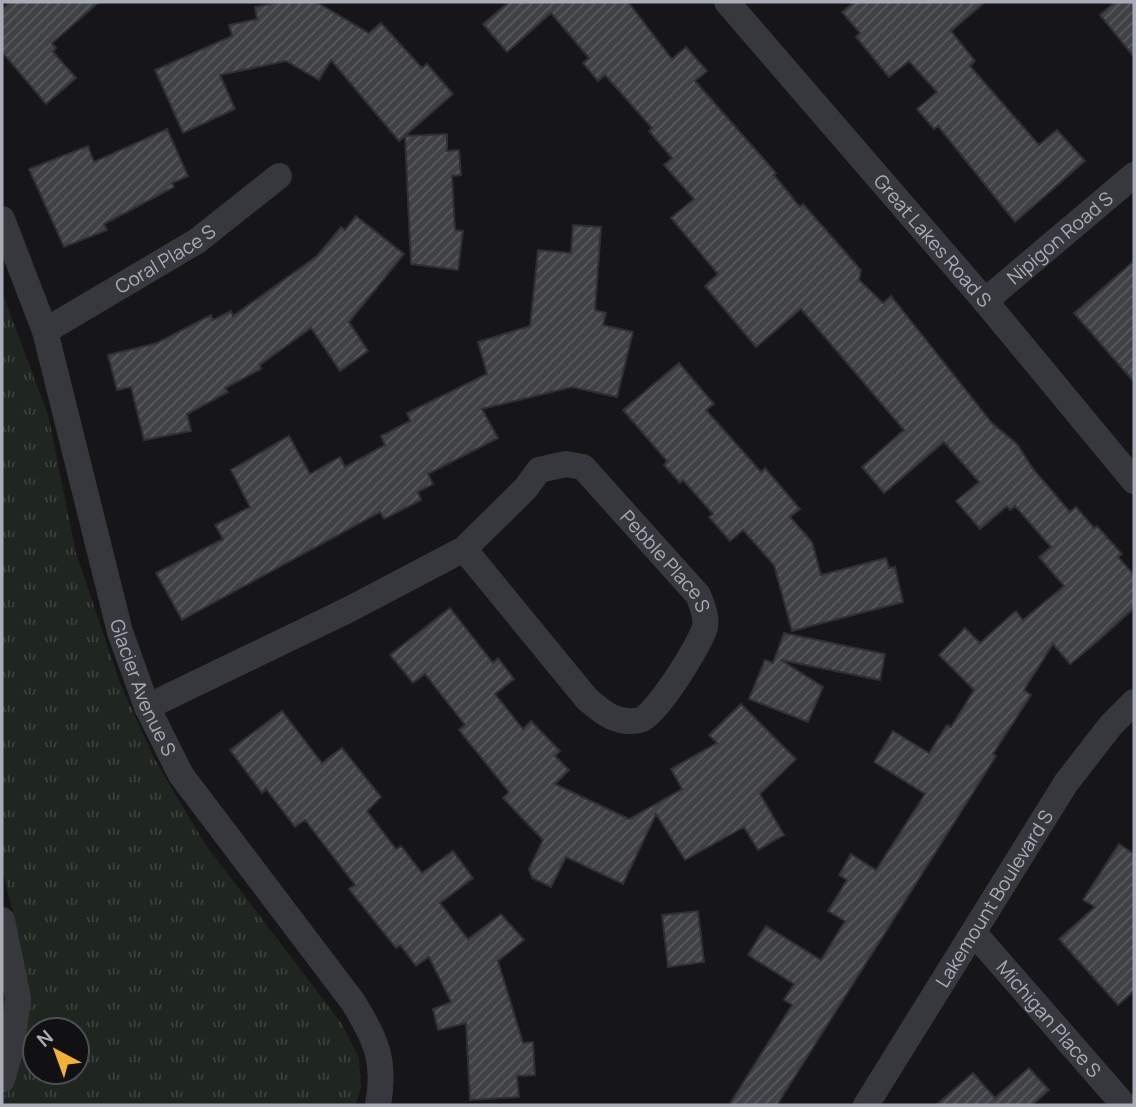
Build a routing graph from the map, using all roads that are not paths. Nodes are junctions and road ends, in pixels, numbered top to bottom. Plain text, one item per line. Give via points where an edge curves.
1 (727, 2) edge
2 (1134, 175) edge
3 (279, 176) dead end
4 (2, 219) edge
5 (985, 301) junction
6 (46, 331) junction
7 (1134, 481) edge
8 (464, 549) junction
9 (1134, 702) edge
10 (147, 707) junction
11 (2, 920) edge
12 (974, 933) junction
13 (2, 1080) edge
14 (378, 1105) edge
15 (866, 1105) edge
16 (1124, 1105) edge

1 - 5 street, Great Lakes Road S
2 - 5 street, Nipigon Road S
3 - 6 street, Coral Place S via 198,241
4 - 6 street, Glacier Avenue S
5 - 7 street, Great Lakes Road S
6 - 10 street, Glacier Avenue S via 120,632
8 - 8 street, Pebble Place S via 539,470 566,464 583,467 698,595 705,628 661,704 643,719 624,721 606,715 587,699
8 - 10 street, Pebble Place S
9 - 12 street, Lakemount Boulevard S via 1066,783
10 - 14 street, Glacier Avenue S via 181,775 373,1034 383,1078
11 - 13 street via 18,998
12 - 15 street, Lakemount Boulevard S
12 - 16 street, Michigan Place S

